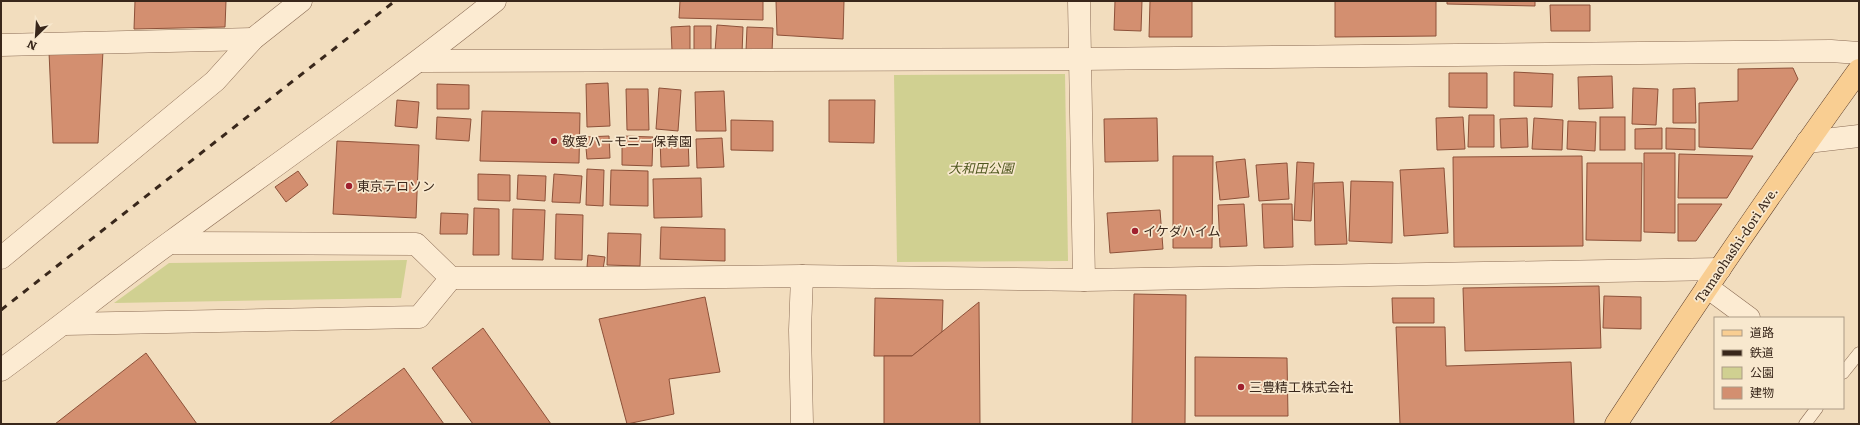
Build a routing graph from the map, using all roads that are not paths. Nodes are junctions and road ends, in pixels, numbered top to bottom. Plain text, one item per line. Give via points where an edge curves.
1 (301, 1) edge
2 (495, 1) edge
3 (1079, 1) edge
4 (253, 39) junction
5 (1, 45) edge
6 (1859, 53) edge
7 (1080, 59) junction
8 (420, 61) junction
9 (1859, 70) edge
10 (1859, 136) edge
11 (1807, 142) junction
12 (170, 243) junction
13 (1, 258) edge
14 (1720, 269) junction
15 (802, 276) junction
16 (451, 278) junction
17 (1084, 280) junction
18 (1706, 287) junction
19 (1748, 317) edge
20 (65, 324) junction
21 (1859, 353) edge
22 (1, 370) edge
23 (1844, 372) edge
24 (1816, 409) edge
25 (802, 424) edge
26 (1616, 424) edge
27 (1805, 424) edge

1 - 4 street
2 - 8 street
3 - 7 street
4 - 5 street
4 - 13 street via 215,81
6 - 7 street
7 - 8 street
7 - 17 street
8 - 12 street
9 - 11 main road, Tamaohashi-dori Ave.
10 - 11 street
11 - 14 main road, Tamaohashi-dori Ave.
12 - 16 street via 416,244
12 - 20 street
14 - 17 street
14 - 18 main road, Tamaohashi-dori Ave.
15 - 16 street
15 - 17 street
15 - 25 street
16 - 20 street via 419,317
18 - 19 street
18 - 26 main road, Tamaohashi-dori Ave.
20 - 22 street
21 - 23 lane
24 - 27 lane

